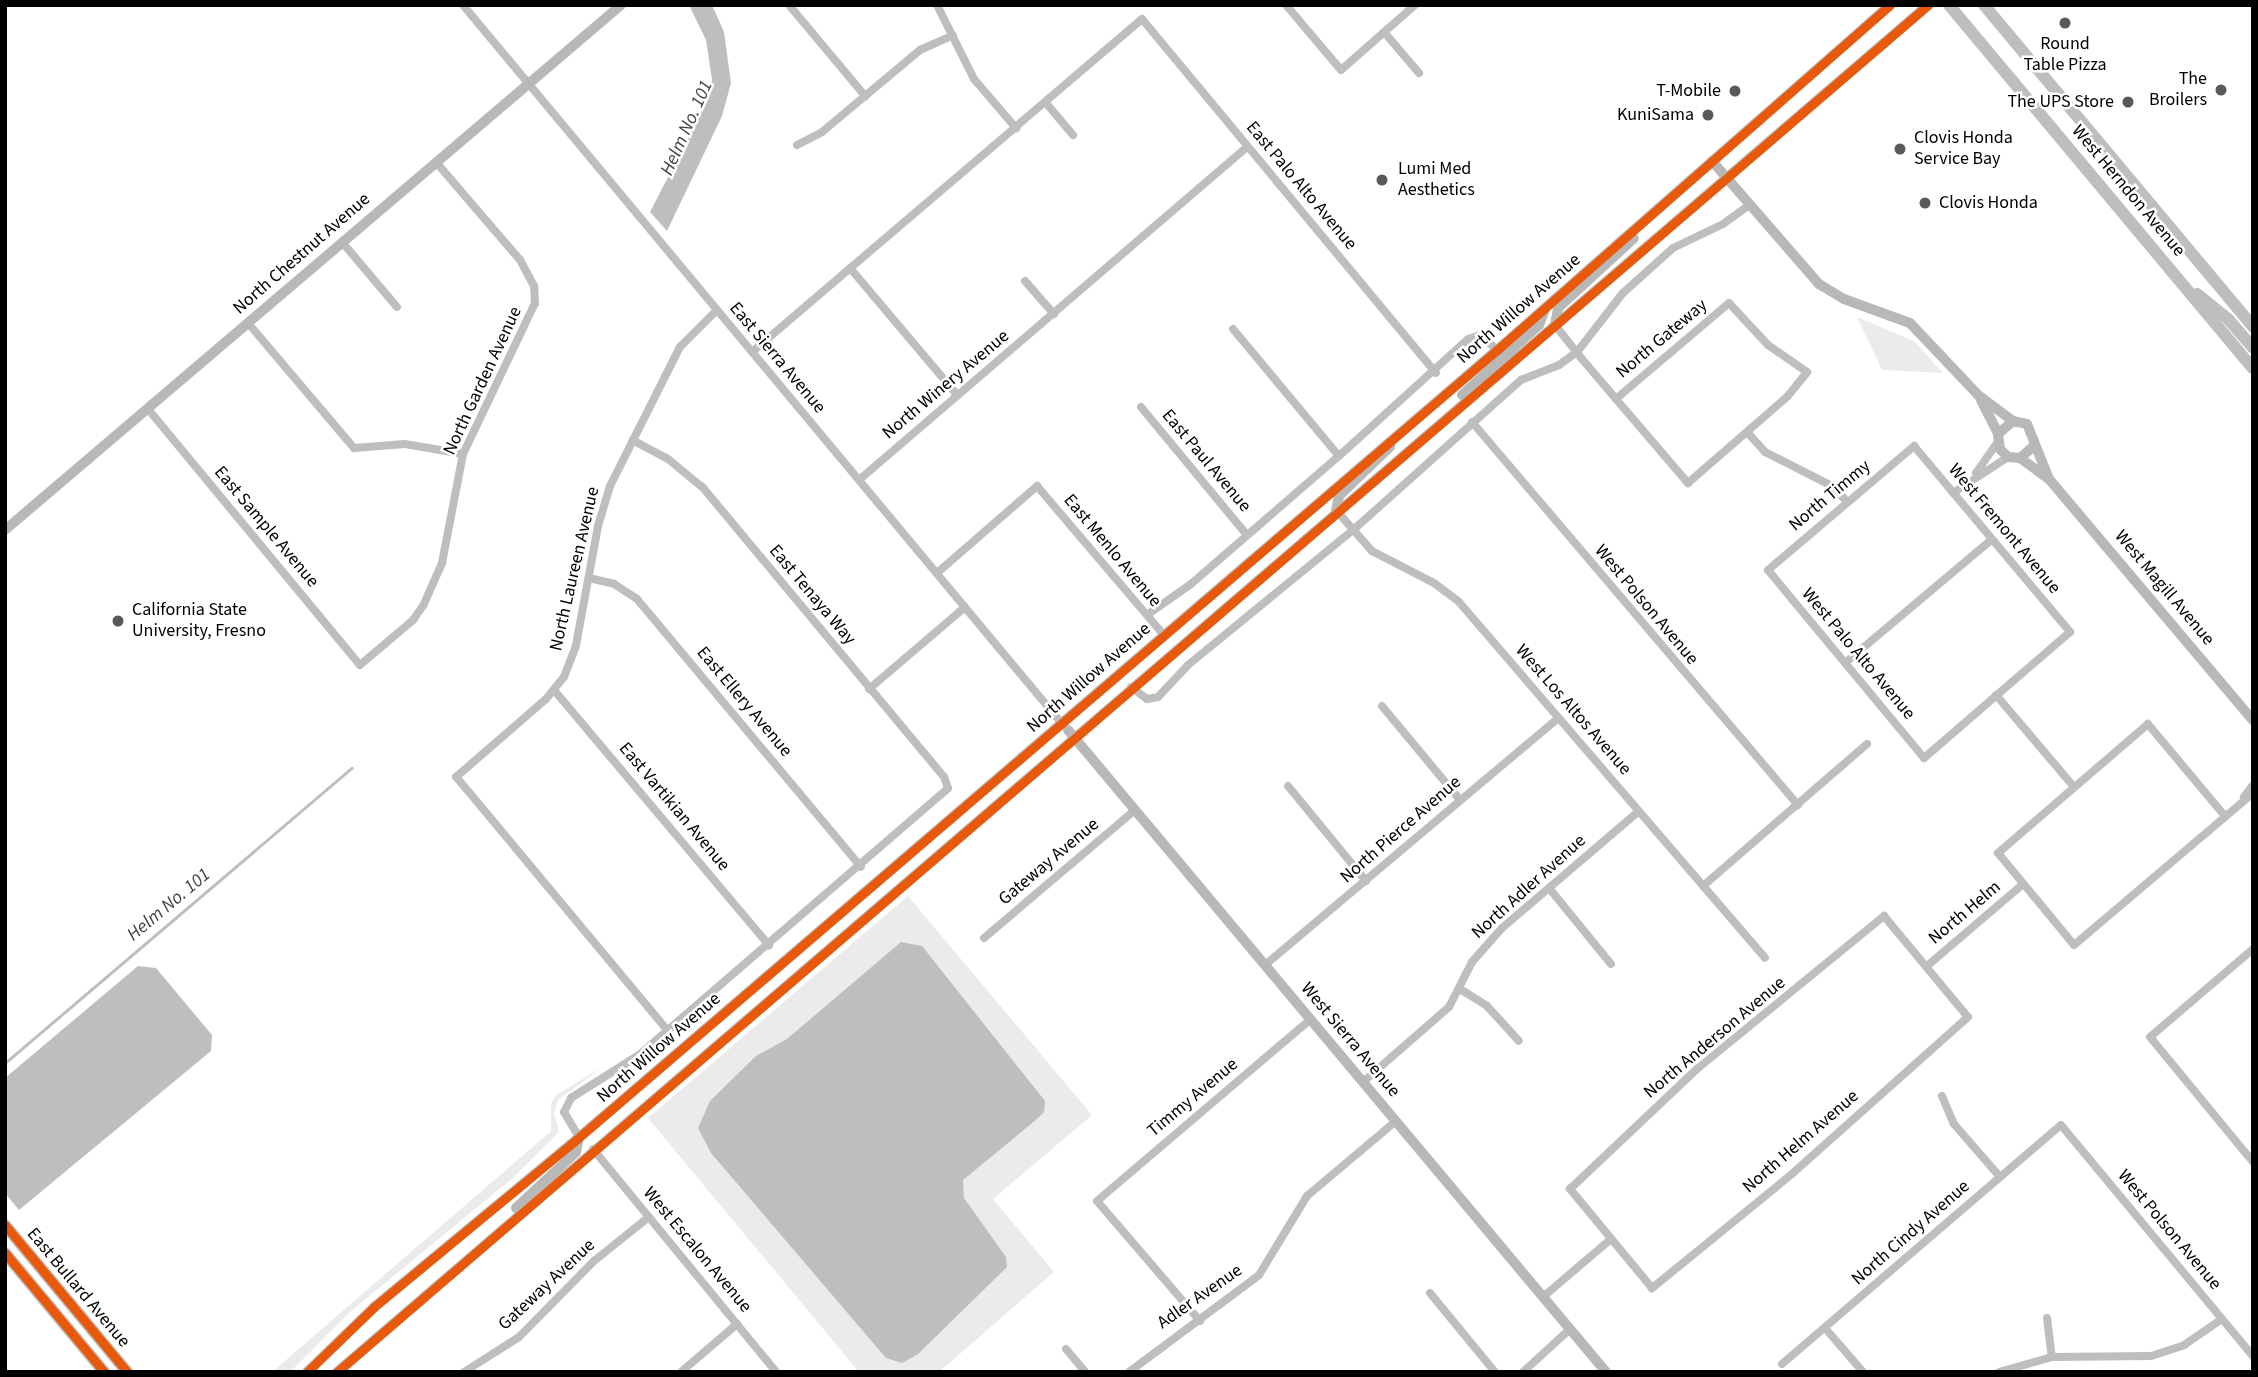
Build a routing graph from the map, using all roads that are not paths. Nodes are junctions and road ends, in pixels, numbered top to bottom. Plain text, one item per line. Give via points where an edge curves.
1 (463, 5) edge
2 (621, 5) edge
3 (789, 5) edge
4 (936, 5) edge
5 (1286, 5) edge
6 (1415, 5) edge
7 (1890, 5) edge
8 (1928, 5) edge
9 (1949, 5) edge
10 (1984, 5) edge
11 (1384, 32) junction
12 (953, 35) junction
13 (1419, 73) dead end
14 (528, 84) junction
15 (864, 96) junction
16 (1046, 103) junction
17 (1016, 128) junction
18 (1073, 135) dead end
19 (797, 145) dead end
20 (1247, 147) junction
21 (1712, 161) junction
22 (436, 162) junction
23 (1726, 177) junction
24 (1749, 205) junction
25 (1658, 209) junction
26 (342, 242) junction
27 (850, 268) junction
28 (1025, 281) dead end
29 (2182, 284) junction
30 (397, 307) dead end
31 (1546, 307) junction
32 (717, 310) junction
33 (1054, 314) junction
34 (248, 323) junction
35 (1555, 324) junction
36 (2253, 327) edge
37 (1233, 329) dead end
38 (2253, 348) edge
39 (1497, 350) junction
40 (752, 352) junction
41 (1577, 352) junction
42 (2253, 368) edge
43 (1436, 373) junction
44 (1978, 395) junction
45 (958, 396) junction
46 (1616, 399) junction
47 (1141, 407) dead end
48 (148, 409) junction
49 (1442, 419) junction
50 (2013, 421) junction
51 (1472, 422) junction
52 (1406, 426) junction
53 (1748, 433) junction
54 (1998, 438) junction
55 (633, 440) junction
56 (2035, 444) junction
57 (1914, 446) joint
58 (463, 454) junction
59 (1339, 456) junction
60 (2014, 458) junction
61 (1974, 475) junction
62 (2049, 479) junction
63 (859, 480) junction
64 (1953, 493) junction
65 (1847, 502) junction
66 (1336, 510) junction
67 (5, 530) edge
68 (1352, 531) junction
69 (1247, 535) junction
70 (1992, 539) junction
71 (1768, 570) joint
72 (937, 573) junction
73 (589, 578) junction
74 (965, 607) junction
75 (1147, 615) junction
76 (1164, 635) junction
77 (1845, 663) junction
78 (360, 665) joint
79 (1131, 687) junction
80 (869, 689) junction
81 (554, 690) junction
82 (1996, 695) junction
83 (1382, 706) dead end
84 (1556, 719) junction
85 (2252, 721) edge
86 (1068, 730) junction
87 (1867, 744) dead end
88 (2253, 785) edge
89 (1287, 786) dead end
90 (2074, 787) junction
91 (948, 788) joint
92 (2253, 793) edge
93 (2243, 799) junction
94 (1460, 800) junction
95 (1798, 804) junction
96 (1135, 810) junction
97 (1639, 811) junction
98 (2224, 815) junction
99 (861, 867) junction
100 (1366, 881) junction
101 (2024, 884) junction
102 (1703, 886) junction
103 (1549, 888) junction
104 (984, 938) dead end
105 (769, 945) junction
106 (2253, 949) edge
107 (1765, 958) dead end
108 (1611, 964) dead end
109 (1265, 965) junction
110 (1927, 965) junction
111 (1460, 989) junction
112 (1311, 1019) junction
113 (668, 1031) junction
114 (1519, 1041) dead end
115 (1363, 1083) junction
116 (1942, 1096) dead end
117 (1396, 1121) junction
118 (2061, 1125) joint
119 (579, 1137) junction
120 (593, 1149) junction
121 (2253, 1162) edge
122 (2000, 1177) junction
123 (649, 1217) junction
124 (505, 1224) junction
125 (5, 1225) edge
126 (1611, 1239) junction
127 (5, 1253) edge
128 (1430, 1293) dead end
129 (1543, 1297) junction
130 (2047, 1318) dead end
131 (2222, 1319) junction
132 (1199, 1321) junction
133 (737, 1324) junction
134 (1825, 1328) junction
135 (1570, 1329) junction
136 (1066, 1349) dead end
137 (2253, 1356) edge
138 (2052, 1357) junction
139 (1782, 1364) dead end
140 (104, 1372) edge
141 (127, 1372) edge
142 (307, 1372) edge
143 (337, 1372) edge
144 (464, 1372) edge
145 (681, 1372) edge
146 (776, 1372) edge
147 (1085, 1372) edge
148 (1129, 1372) edge
149 (1495, 1372) edge
150 (1523, 1372) edge
151 (1606, 1372) edge
152 (1863, 1372) edge
153 (1999, 1372) edge

1 - 14 street, East Sierra Avenue
2 - 14 main road, North Chestnut Avenue
3 - 15 street
4 - 12 street
5 - 11 street via 1340,70
6 - 11 street
7 - 21 main road, North Willow Avenue
8 - 23 main road, North Willow Avenue
9 - 29 main road, West Herndon Avenue
10 - 36 main road, West Herndon Avenue
11 - 13 street
12 - 15 street via 920,50
12 - 17 street via 974,79
14 - 22 main road, North Chestnut Avenue
14 - 32 street, East Sierra Avenue
15 - 19 street via 822,132
16 - 17 street
16 - 18 street
16 - 20 street, East Palo Alto Avenue via 1142,19
17 - 27 street
20 - 33 street, North Winery Avenue
20 - 43 street, East Palo Alto Avenue
21 - 23 main road
21 - 25 main road, North Willow Avenue
22 - 26 main road, North Chestnut Avenue
22 - 58 street, North Garden Avenue via 520,260 534,286 531,317
23 - 24 main road
23 - 35 main road, North Willow Avenue
24 - 41 street via 1723,224 1672,248 1623,293
24 - 44 main road via 1819,284 1844,299 1910,323
25 - 31 main road, North Willow Avenue
25 - 35 main road via 1622,251 1558,308
26 - 30 street
26 - 34 main road, North Chestnut Avenue
27 - 40 street
27 - 45 street
28 - 33 street
29 - 38 main road via 2218,310
29 - 42 main road, West Herndon Avenue
31 - 39 main road, North Willow Avenue
31 - 49 main road via 1539,325 1476,378
32 - 40 street, East Sierra Avenue
32 - 55 street, North Laureen Avenue via 680,347
33 - 45 street, North Winery Avenue
34 - 48 main road, North Chestnut Avenue
34 - 58 street via 354,448 405,444
35 - 41 street
35 - 49 main road, North Willow Avenue
37 - 59 street
39 - 43 street via 1486,338 1473,336
39 - 52 main road, North Willow Avenue
40 - 63 street, East Sierra Avenue
41 - 46 street
41 - 51 street via 1559,365 1521,380
43 - 59 street
44 - 50 main road
44 - 54 main road
45 - 63 street, North Winery Avenue
46 - 53 street via 1688,483
46 - 53 street, North Gateway via 1729,303 1768,345 1807,372
47 - 69 street, East Paul Avenue
48 - 67 main road, North Chestnut Avenue
48 - 78 street, East Sample Avenue
49 - 66 main road, North Willow Avenue
50 - 54 main road
50 - 56 main road via 2027,424
51 - 68 street
51 - 95 street, West Polson Avenue
52 - 66 main road via 1376,464 1339,496
52 - 76 main road, North Willow Avenue
53 - 65 street via 1765,452 1828,484
54 - 60 main road, West Magill Avenue
54 - 61 street
55 - 73 street, North Laureen Avenue via 610,486
55 - 80 street, East Tenaya Way via 668,459 702,487
56 - 60 main road
56 - 62 main road, West Magill Avenue
57 - 64 street, West Fremont Avenue
57 - 65 street, North Timmy
58 - 78 street, North Garden Avenue via 442,563 424,604 413,620
59 - 69 street
60 - 61 street
60 - 62 main road, West Magill Avenue
61 - 64 street
62 - 85 main road, West Magill Avenue
63 - 72 street, East Sierra Avenue
64 - 70 street, West Fremont Avenue
65 - 71 street, North Timmy
66 - 68 street, West Los Altos Avenue
66 - 79 main road, North Willow Avenue
68 - 79 street via 1188,665 1158,697 1147,699
68 - 84 street, West Los Altos Avenue via 1384,560 1434,583 1459,602
69 - 75 street
70 - 77 street
70 - 82 street, West Fremont Avenue via 2070,632
71 - 77 street, West Palo Alto Avenue
72 - 74 street, East Sierra Avenue
72 - 75 street, East Menlo Avenue via 1037,486
73 - 81 street, North Laureen Avenue via 576,645
73 - 99 street, East Ellery Avenue via 614,584 637,598
74 - 80 street
74 - 86 street, East Sierra Avenue
75 - 76 street, East Menlo Avenue
76 - 86 main road, North Willow Avenue
77 - 82 street, West Palo Alto Avenue via 1924,758
79 - 86 main road, North Willow Avenue
80 - 91 street, East Tenaya Way via 944,777
81 - 105 street, East Vartikian Avenue
81 - 113 street, North Laureen Avenue via 456,777
82 - 90 street
83 - 94 street
84 - 94 street, North Pierce Avenue
84 - 97 street, West Los Altos Avenue
86 - 96 main road, West Sierra Avenue
86 - 119 main road, North Willow Avenue
86 - 120 main road, North Willow Avenue
87 - 95 street
88 - 93 street
89 - 100 street
90 - 98 street via 2148,724
90 - 101 street via 1998,853
91 - 99 street, North Willow Avenue
92 - 93 street
93 - 98 street
94 - 100 street, North Pierce Avenue
95 - 102 street
96 - 104 street, Gateway Avenue
96 - 109 main road, West Sierra Avenue
97 - 102 street, West Los Altos Avenue
97 - 103 street, North Adler Avenue
98 - 101 street via 2074,945
99 - 105 street, North Willow Avenue
100 - 109 street, North Pierce Avenue
101 - 110 street, North Helm
102 - 107 street, West Los Altos Avenue
103 - 108 street
103 - 111 street, North Adler Avenue via 1484,946
105 - 113 street, North Willow Avenue
106 - 121 street via 2150,1037
109 - 112 main road, West Sierra Avenue
110 - 126 street, North Anderson Avenue via 1885,916 1697,1069 1570,1189
110 - 126 street, North Helm Avenue via 1968,1017 1792,1174 1652,1288
111 - 114 street via 1486,1006
111 - 115 street, North Adler Avenue via 1438,1019
112 - 115 main road, West Sierra Avenue
112 - 132 street, Timmy Avenue via 1097,1201
113 - 119 street, North Willow Avenue via 567,1102 564,1112
115 - 117 main road, West Sierra Avenue
116 - 122 street via 1954,1124
117 - 129 main road, West Sierra Avenue
117 - 132 street, Adler Avenue via 1307,1196 1259,1275
118 - 122 street, North Cindy Avenue
118 - 131 street, West Polson Avenue
119 - 124 main road via 578,1150 525,1197
119 - 142 main road, North Willow Avenue via 374,1307
120 - 123 street, West Escalon Avenue
120 - 124 main road, North Willow Avenue
122 - 134 street, North Cindy Avenue
123 - 133 street, West Escalon Avenue
123 - 144 street, Gateway Avenue via 594,1261 519,1337
124 - 143 main road, North Willow Avenue
125 - 141 main road, East Bullard Avenue
126 - 129 street
127 - 140 main road, East Bullard Avenue
128 - 149 street
129 - 135 main road, West Sierra Avenue
130 - 138 street
131 - 137 street, West Polson Avenue
131 - 138 street via 2184,1345 2151,1356
132 - 148 street, Adler Avenue via 1157,1346
133 - 145 street
133 - 146 street, West Escalon Avenue
134 - 139 street, North Cindy Avenue
134 - 152 street
135 - 150 street
135 - 151 main road, West Sierra Avenue
136 - 147 street
138 - 153 street

